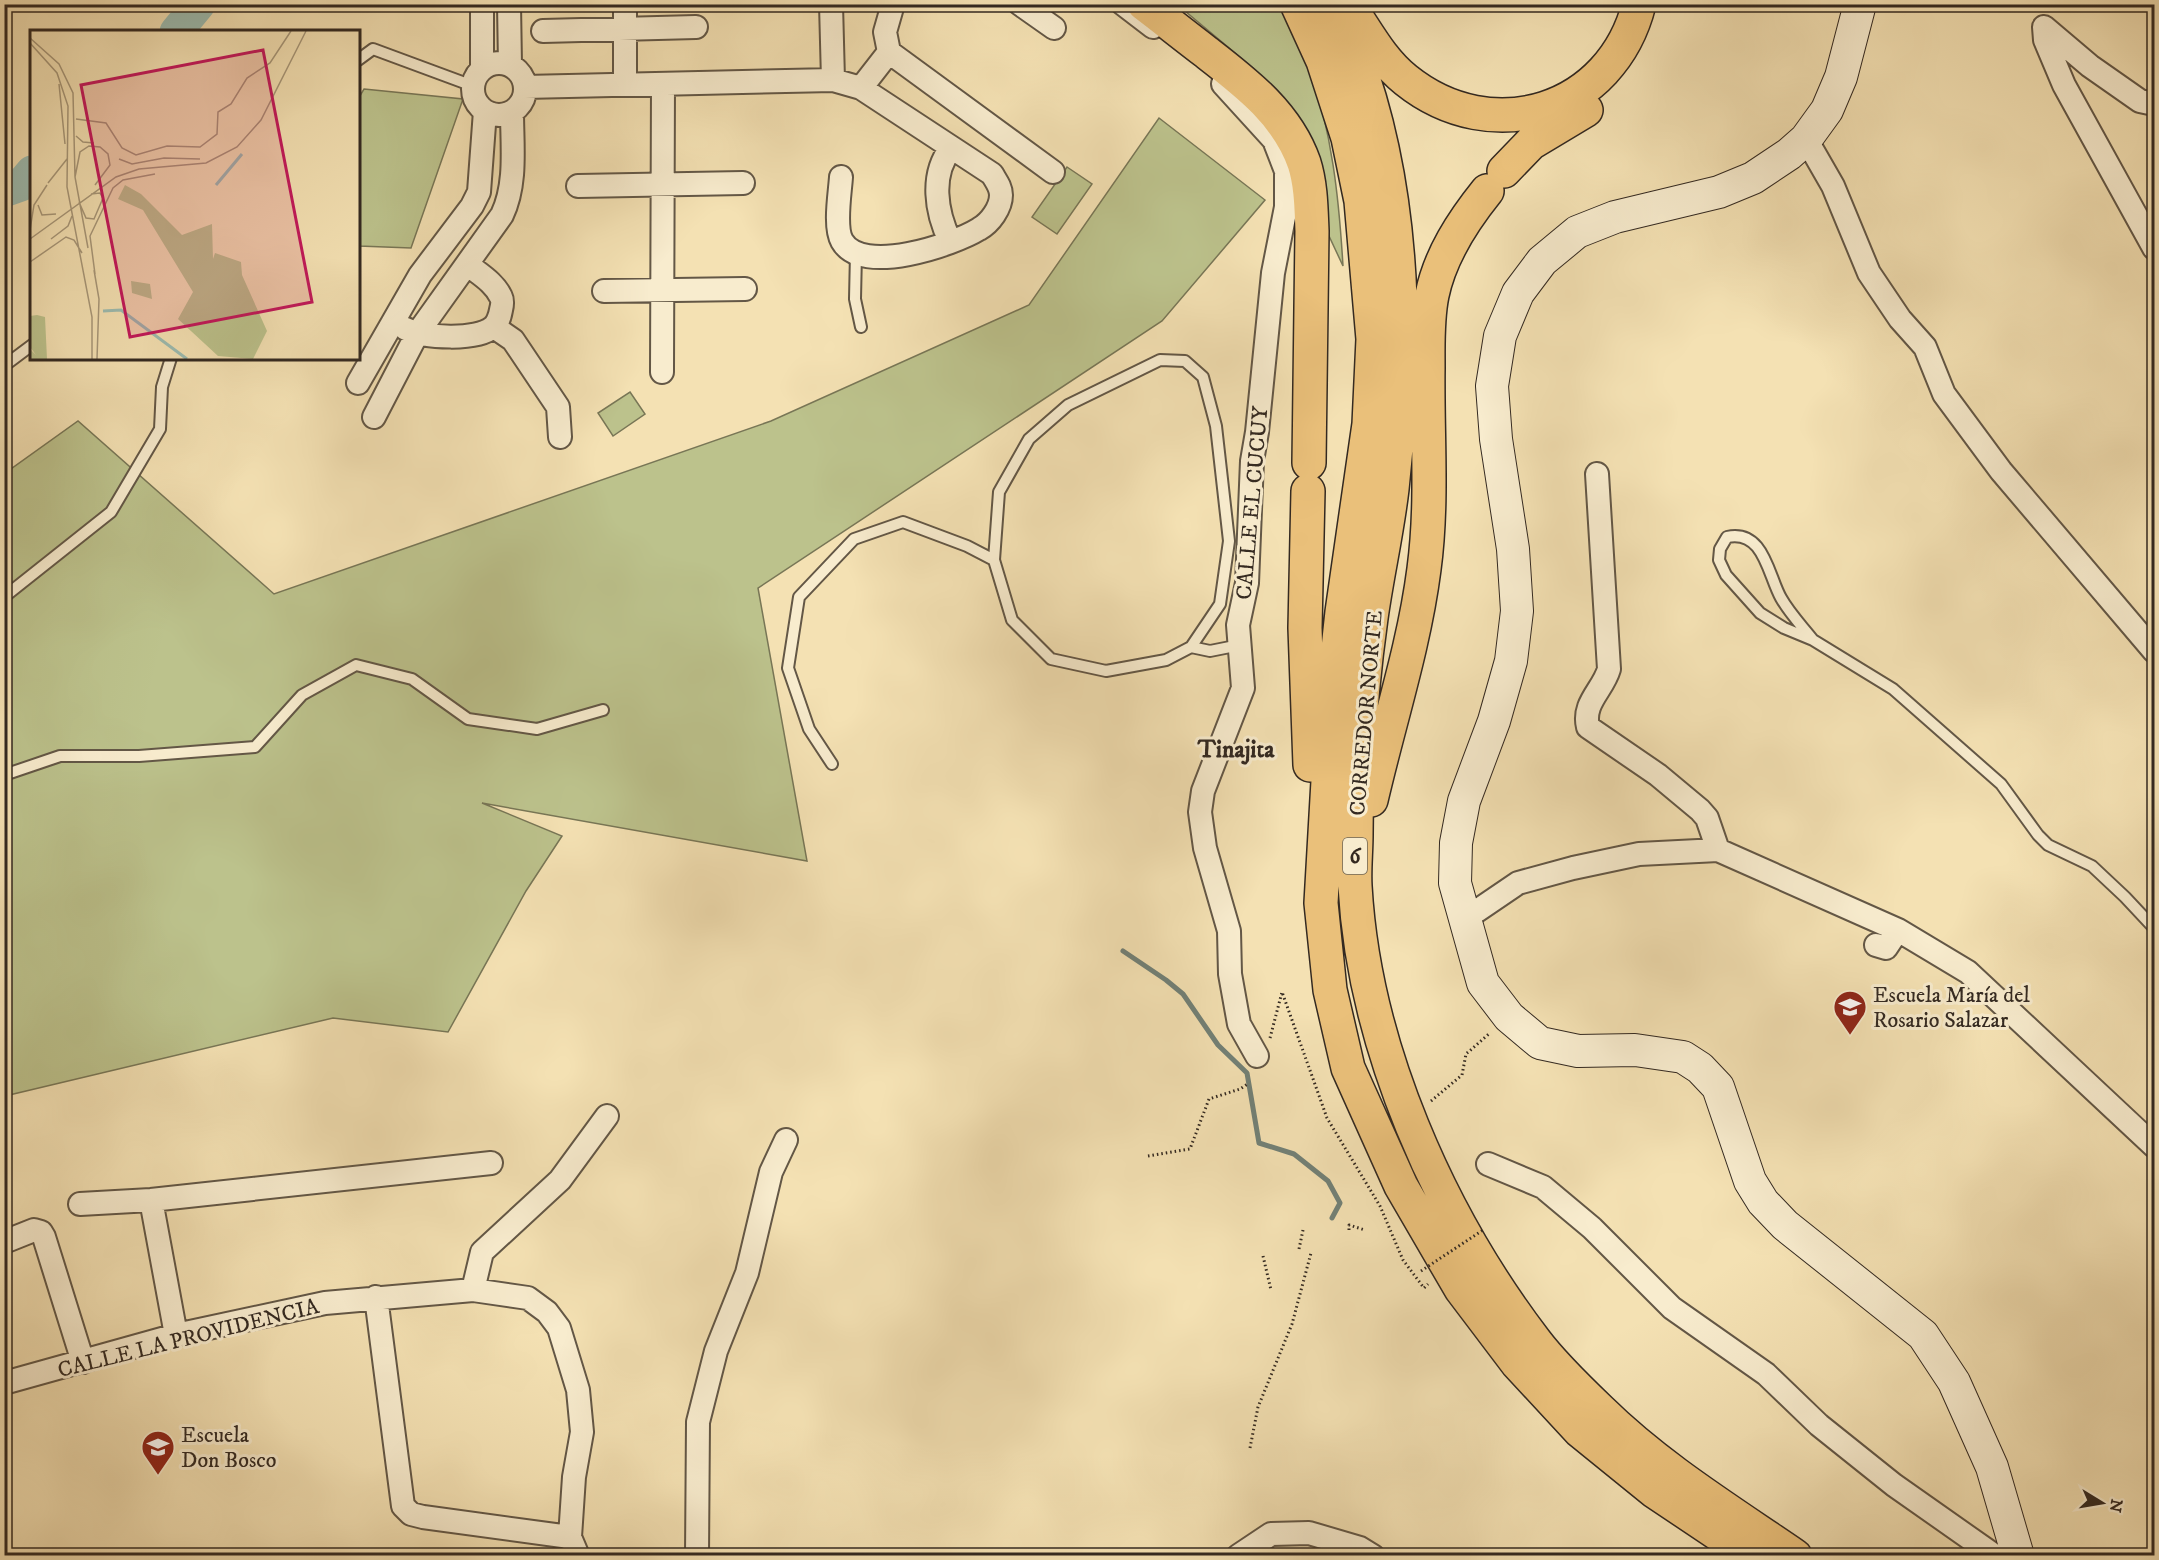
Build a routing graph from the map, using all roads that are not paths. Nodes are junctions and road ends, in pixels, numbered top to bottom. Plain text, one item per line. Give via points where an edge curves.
1 (482, 4) edge
2 (509, 4) edge
3 (625, 4) edge
4 (831, 4) edge
5 (893, 4) edge
6 (1020, 4) edge
7 (1123, 4) edge
8 (1144, 4) edge
9 (1297, 4) edge
10 (1332, 4) edge
11 (1349, 4) edge
12 (1639, 4) edge
13 (1662, 4) edge
14 (1860, 4) edge
15 (696, 27) dead end
16 (625, 28) junction
17 (1054, 28) dead end
18 (543, 31) dead end
19 (889, 52) junction
20 (360, 59) edge
21 (510, 65) junction
22 (478, 78) junction
23 (833, 80) junction
24 (625, 84) junction
25 (663, 84) junction
26 (525, 87) junction
27 (861, 87) junction
28 (2154, 104) edge
29 (485, 111) junction
30 (513, 112) junction
31 (1806, 139) junction
32 (951, 148) junction
33 (1053, 172) dead end
34 (841, 177) dead end
35 (743, 183) dead end
36 (663, 184) junction
37 (578, 186) dead end
38 (950, 241) junction
39 (2154, 248) edge
40 (856, 254) junction
41 (467, 264) junction
42 (746, 289) dead end
43 (663, 290) junction
44 (604, 291) dead end
45 (392, 322) junction
46 (494, 327) junction
47 (861, 327) dead end
48 (417, 334) junction
49 (30, 346) edge
50 (170, 360) edge
51 (4, 366) edge
52 (662, 372) dead end
53 (358, 382) dead end
54 (374, 417) dead end
55 (560, 437) dead end
56 (1597, 474) dead end
57 (994, 560) junction
58 (4, 597) edge
59 (1813, 640) junction
60 (1240, 645) junction
61 (1191, 647) junction
62 (2154, 651) edge
63 (603, 710) dead end
64 (832, 764) dead end
65 (4, 775) edge
66 (1718, 850) junction
67 (1355, 887) junction
68 (1321, 903) junction
69 (1465, 919) junction
70 (2154, 928) edge
71 (1898, 930) junction
72 (1876, 945) dead end
73 (1257, 1056) road end
74 (607, 1116) dead end
75 (786, 1140) dead end
76 (2154, 1146) edge
77 (491, 1163) dead end
78 (1488, 1164) dead end
79 (151, 1200) junction
80 (80, 1204) dead end
81 (4, 1242) edge
82 (473, 1290) junction
83 (376, 1297) junction
84 (176, 1335) junction
85 (83, 1362) junction
86 (4, 1383) edge
87 (574, 1546) edge
88 (2008, 1554) edge
89 (697, 1556) edge
90 (1238, 1556) edge
91 (1373, 1556) edge
92 (1751, 1556) edge
93 (1795, 1556) edge

1 - 22 street
2 - 21 street
3 - 16 street
4 - 23 street
5 - 19 street via 885,32
6 - 17 street
7 - 60 street, CALLE EL CUCUY via 1208,69 1242,103 1274,140 1286,171 1286,207 1273,273 1252,461 1247,583 1238,625
8 - 68 highway via 1267,103 1288,130 1304,164 1310,194 1305,628
9 - 68 highway, CORREDOR NORTE / 6 via 1323,61 1348,138 1361,201 1373,339 1369,424 1333,694
10 - 67 highway, CORREDOR NORTE / 6 via 1354,52 1377,128 1391,197 1401,335 1398,428 1363,699 1356,790
11 - 12 highway via 1378,51 1407,81 1442,102 1470,112 1515,116 1546,109 1596,79 1624,45
13 - 67 highway via 1645,51 1624,80 1594,106 1531,143 1495,181 1461,226 1437,278 1428,328 1430,477 1424,567 1415,627 1371,801
14 - 31 main road via 1841,77 1827,110
15 - 16 street
16 - 18 street
16 - 24 street
19 - 27 street
19 - 33 street
20 - 22 lane via 373,49
21 - 22 street via 495,63
21 - 26 street via 518,70
22 - 29 street via 474,96
23 - 25 street
23 - 27 street
24 - 25 street
24 - 26 street
25 - 36 street
26 - 30 street via 524,97
27 - 32 street
28 - 39 street via 2140,101 2090,66 2044,27 2045,40 2064,85
29 - 30 street via 494,115
29 - 45 street via 479,192
30 - 41 street via 509,201
31 - 62 street via 1833,186 1869,273 1900,319 1925,347 1944,394 2001,471
31 - 69 main road via 1753,178 1719,192 1615,217 1577,232 1542,261 1518,293 1500,336 1492,386 1496,439 1514,549 1517,611 1511,661 1464,801 1456,843 1455,883
32 - 38 street via 940,165 937,194
32 - 38 street via 992,174 1001,196 998,209 980,229
34 - 40 street via 838,233
35 - 36 street
36 - 37 street
36 - 43 street
38 - 40 street via 896,256
40 - 47 lane via 855,299
41 - 46 street via 492,284 502,299 501,314
41 - 48 street
42 - 43 street
43 - 44 street
43 - 52 street
45 - 48 street
45 - 53 street
46 - 48 street via 465,336
46 - 55 street via 513,340 558,407
48 - 54 street
49 - 51 lane
50 - 58 lane via 162,387 160,429 111,512
56 - 66 street via 1609,669 1586,710 1588,727 1700,810 1707,818
57 - 61 lane via 1012,620 1051,659 1106,671 1166,660
57 - 61 lane via 999,492 1029,439 1078,400 1160,360 1185,361 1203,377 1216,426 1229,541 1220,604
57 - 64 lane via 903,522 854,539 799,597 788,668 809,729
59 - 59 lane via 1760,613 1726,575 1719,560 1720,549 1728,537 1737,535 1756,544 1790,614
59 - 70 lane via 1893,689 2001,784 2048,845 2092,866
60 - 61 lane via 1210,651
60 - 73 street, CALLE EL CUCUY via 1244,688 1203,791 1200,812 1205,848 1229,931 1230,974 1239,1024
63 - 65 lane via 537,729 468,720 412,679 356,665 302,695 255,747 139,756 60,756
66 - 69 street via 1639,854 1573,868 1518,884
66 - 71 street
67 - 93 highway, CORREDOR NORTE / 6 via 1366,976 1388,1058 1430,1171 1485,1270 1537,1344 1602,1412 1674,1473
68 - 92 highway, CORREDOR NORTE / 6 via 1330,990 1348,1068 1401,1186 1461,1289 1517,1363 1580,1431 1654,1491
69 - 88 main road via 1483,983 1509,1017 1540,1043 1578,1051 1635,1050 1683,1057 1718,1087 1750,1180 1763,1202 1785,1225 1923,1335 1954,1382 1992,1467
71 - 72 street via 1887,948
71 - 76 street via 1968,972
74 - 82 street via 560,1180 482,1252
75 - 89 street via 771,1172 747,1273 717,1352 698,1422
77 - 79 street
78 - 88 street via 1543,1187 1592,1228 1672,1308 1766,1374 1819,1425 1894,1485
79 - 80 street
79 - 84 street
81 - 85 street via 34,1230 44,1237
82 - 83 street, CALLE LA PROVIDENCIA
82 - 87 street, CALLE LA PROVIDENCIA via 528,1298 554,1320 563,1339 578,1390 582,1432 574,1477
83 - 84 street, CALLE LA PROVIDENCIA via 277,1312
83 - 87 street via 403,1506 411,1514 423,1517
84 - 85 street, CALLE LA PROVIDENCIA
85 - 86 street, CALLE LA PROVIDENCIA
90 - 91 street via 1271,1534 1309,1533 1360,1548

